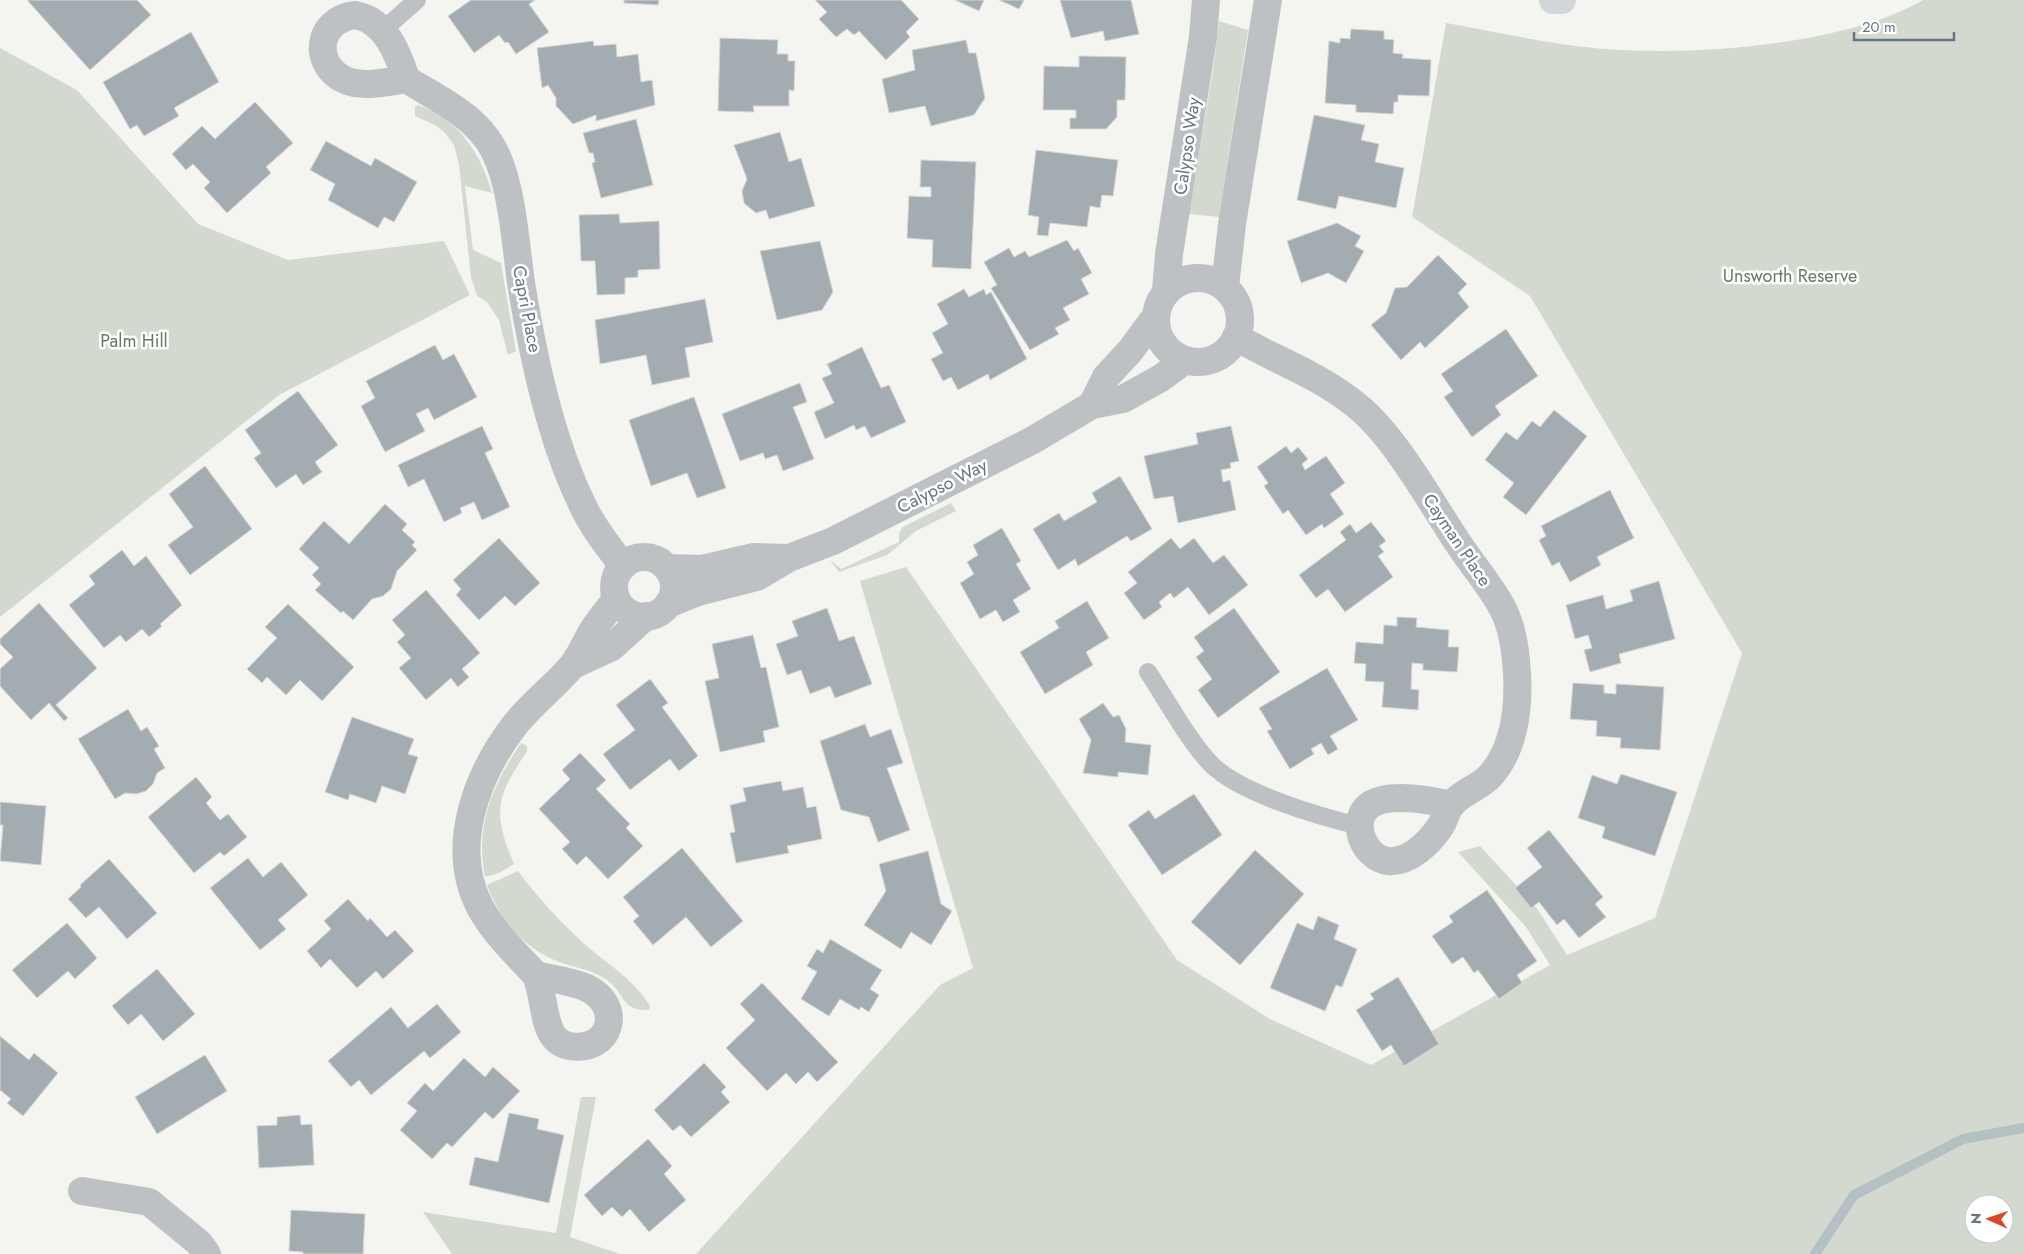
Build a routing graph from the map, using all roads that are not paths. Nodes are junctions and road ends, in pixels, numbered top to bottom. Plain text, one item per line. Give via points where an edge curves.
1 (417, 0) edge
2 (1206, 0) edge
3 (1268, 0) edge
4 (1553, 0) edge
5 (1562, 0) edge
6 (382, 31) junction
7 (406, 79) junction
8 (1225, 288) junction
9 (1166, 291) junction
10 (1156, 316) junction
11 (1236, 337) junction
12 (1185, 360) junction
13 (1092, 406) junction
14 (789, 558) junction
15 (623, 566) junction
16 (667, 568) junction
17 (616, 599) junction
18 (657, 610) junction
19 (573, 665) junction
20 (1148, 672) dead end
21 (1450, 805) junction
22 (1360, 826) junction
23 (536, 975) dead end
24 (82, 1191) dead end
25 (207, 1254) edge

1 - 6 lane
2 - 9 street, Calypso Way
3 - 8 street via 1230,234
4 - 5 main road
6 - 7 street via 398,55
6 - 7 street via 365,17 355,15 336,20 324,35 323,46 329,67 336,75 357,83
7 - 15 street, Capri Place via 468,119 487,139 498,158 531,333 557,439 582,505
8 - 9 street via 1209,279 1190,278
8 - 11 street via 1239,311
9 - 10 street
10 - 12 street via 1162,343
10 - 13 street via 1106,377
11 - 12 street via 1214,358 1194,362
11 - 21 street, Cayman Place via 1342,394 1369,416 1392,444 1505,614 1516,655 1517,676 1510,740 1490,776
12 - 13 street, Calypso Way via 1123,399
13 - 14 street, Calypso Way via 966,475 833,541
14 - 16 street, Calypso Way via 754,557 702,569
14 - 18 street, Calypso Way via 757,577 698,592
15 - 16 street via 641,557 655,560
15 - 17 street via 614,581
16 - 18 street via 674,587
17 - 18 street via 629,613
17 - 19 street, Calypso Way
18 - 19 street, Calypso Way via 612,647
19 - 23 street, Calypso Way via 514,726 490,763 475,801 467,837 468,870 480,906 497,934
20 - 22 lane via 1204,755 1222,773 1246,787 1323,818
21 - 22 street via 1428,799 1382,800 1366,809
21 - 22 street, Cayman Place via 1441,826 1430,840 1416,852 1397,860 1388,861 1370,852 1364,845
24 - 25 street via 149,1202 199,1243

